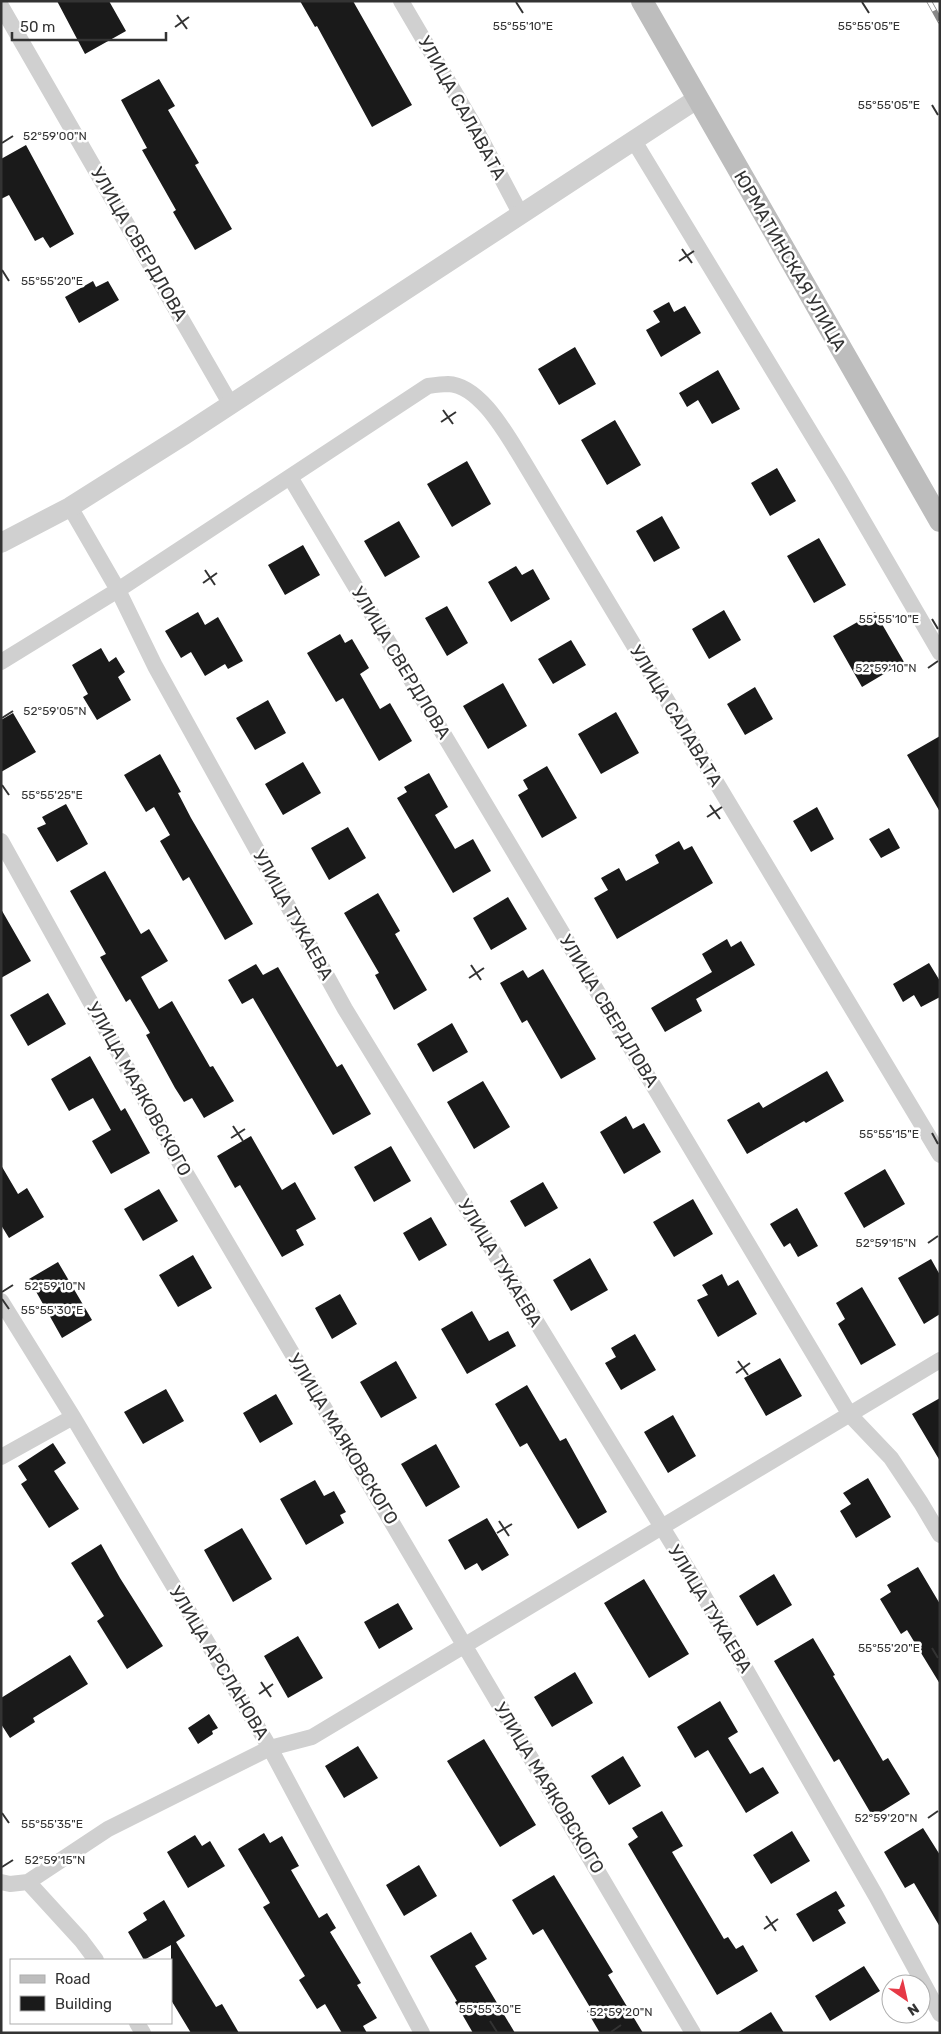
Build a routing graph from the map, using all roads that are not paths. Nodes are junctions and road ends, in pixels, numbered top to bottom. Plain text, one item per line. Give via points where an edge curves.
1 (401, 1) edge
2 (642, 1) edge
3 (1, 6) edge
4 (697, 99) junction
5 (634, 141) junction
6 (521, 215) junction
7 (232, 404) junction
8 (290, 477) junction
9 (70, 508) junction
10 (940, 521) edge
11 (1, 543) edge
12 (118, 590) junction
13 (940, 653) edge
14 (1, 662) edge
15 (1, 841) edge
16 (940, 1155) edge
17 (1, 1301) edge
18 (940, 1360) edge
19 (850, 1415) junction
20 (73, 1417) junction
21 (1, 1457) edge
22 (661, 1527) junction
23 (940, 1535) edge
24 (465, 1646) junction
25 (270, 1748) junction
26 (1, 1882) edge
27 (28, 1882) junction
28 (95, 1959) edge
29 (940, 2014) edge
30 (422, 2033) edge
31 (693, 2033) edge

1 - 6 street, УЛИЦА САЛАВАТА via 472,122
2 - 4 main road, ЮРМАТИНСКАЯ УЛИЦА
3 - 7 street, УЛИЦА СВЕРДЛОВА
4 - 5 street
4 - 10 main road, ЮРМАТИНСКАЯ УЛИЦА
5 - 6 street
5 - 13 street
6 - 7 street
7 - 9 street
8 - 12 street
8 - 16 street, УЛИЦА САЛАВАТА via 428,386 449,384 465,389 492,411
8 - 19 street, УЛИЦА СВЕРДЛОВА
9 - 11 street
9 - 12 street, УЛИЦА ТУКАЕВА
12 - 14 street
12 - 22 street, УЛИЦА ТУКАЕВА via 155,666 345,1009
15 - 24 street, УЛИЦА МАЯКОВСКОГО via 181,1165
17 - 20 street, УЛИЦА АРСЛАНОВА
18 - 19 street
19 - 22 street
19 - 23 street, УЛИЦА СВЕРДЛОВА via 891,1458
20 - 21 street
20 - 25 street, УЛИЦА АРСЛАНОВА
22 - 24 street
22 - 29 street, УЛИЦА ТУКАЕВА via 876,1896
24 - 25 street via 312,1736
24 - 31 street, УЛИЦА МАЯКОВСКОГО
25 - 27 street via 108,1829
25 - 30 street, УЛИЦА АРСЛАНОВА
26 - 27 street
27 - 28 street

